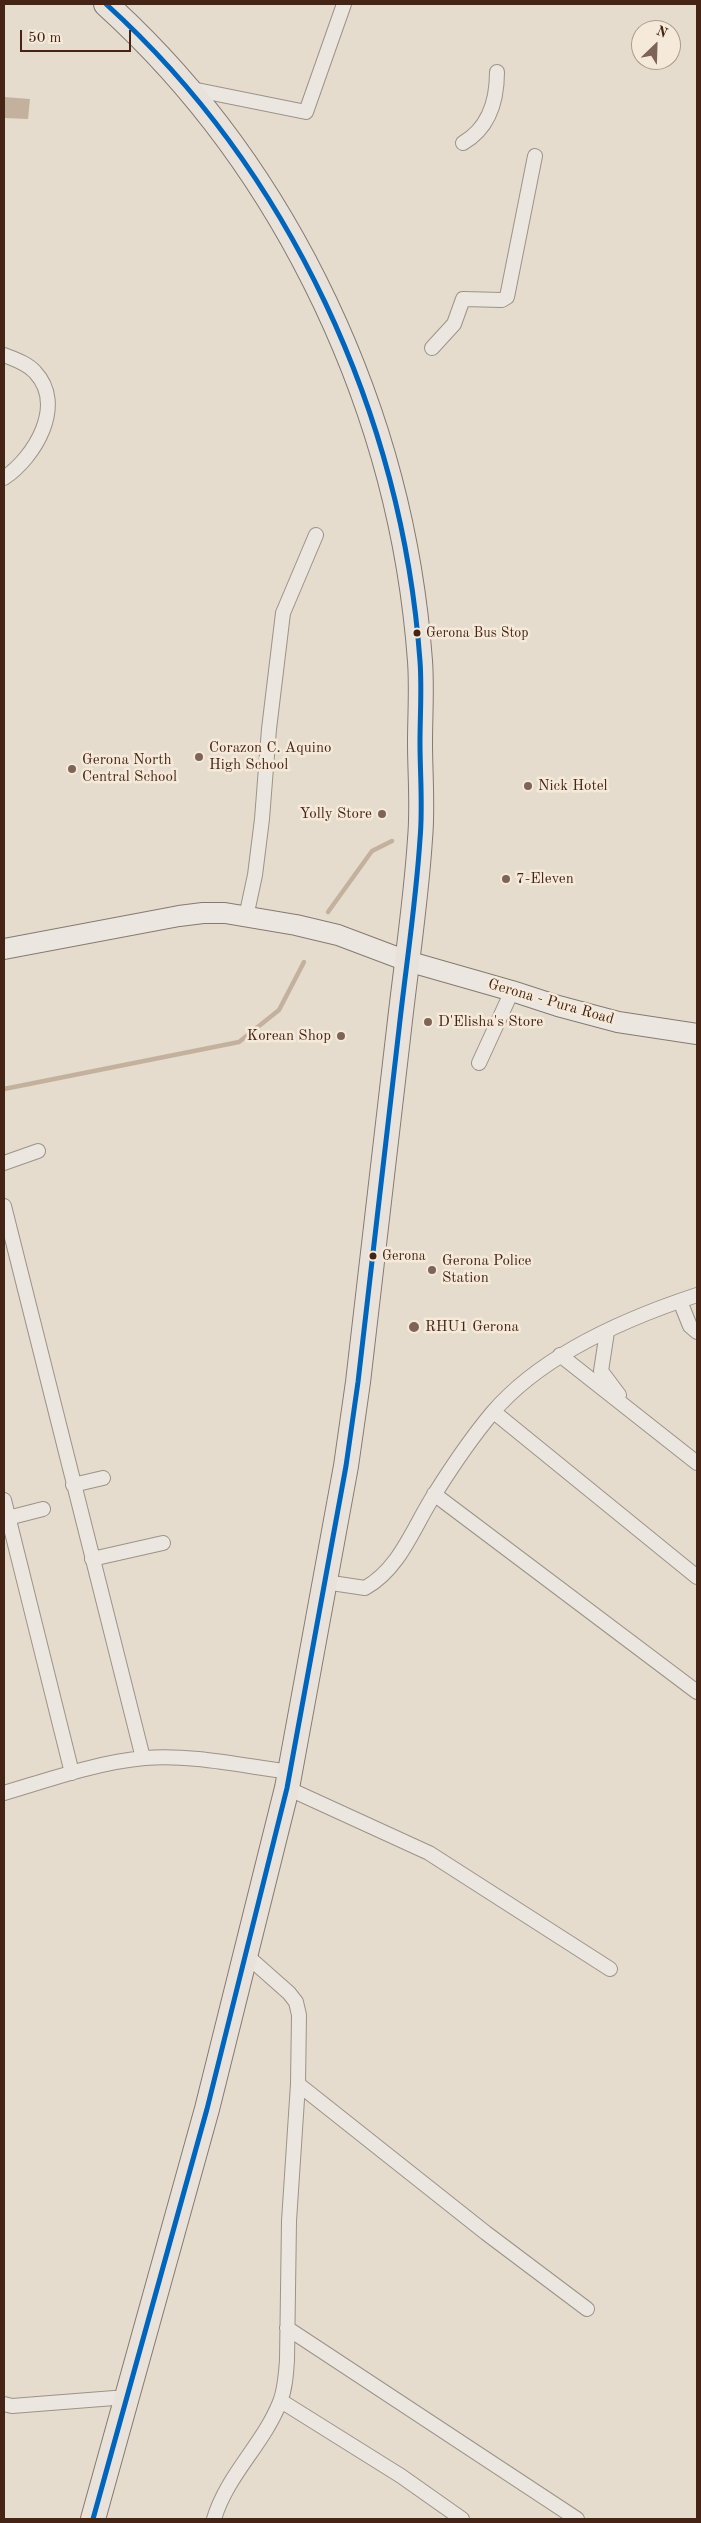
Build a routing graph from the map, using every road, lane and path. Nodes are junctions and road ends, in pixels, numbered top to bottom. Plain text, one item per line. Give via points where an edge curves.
1 (106, 4) edge
2 (344, 4) edge
3 (496, 72) dead end
4 (186, 88) junction
5 (463, 143) dead end
6 (536, 156) dead end
7 (432, 348) dead end
8 (4, 355) edge
9 (4, 478) edge
10 (316, 535) dead end
11 (246, 916) junction
12 (4, 949) edge
13 (407, 962) junction
14 (512, 990) junction
15 (697, 1034) edge
16 (479, 1063) dead end
17 (38, 1151) dead end
18 (4, 1163) edge
19 (4, 1206) edge
20 (697, 1295) edge
21 (680, 1300) junction
22 (607, 1332) junction
23 (697, 1332) edge
24 (560, 1355) junction
25 (629, 1408) junction
26 (494, 1412) junction
27 (697, 1463) edge
28 (103, 1478) dead end
29 (73, 1485) junction
30 (434, 1494) junction
31 (4, 1500) edge
32 (43, 1509) dead end
33 (6, 1519) edge
34 (163, 1543) dead end
35 (92, 1559) junction
36 (697, 1577) edge
37 (325, 1582) junction
38 (697, 1692) edge
39 (143, 1758) junction
40 (72, 1773) junction
41 (288, 1780) junction
42 (4, 1794) edge
43 (246, 1955) junction
44 (610, 1969) dead end
45 (298, 2084) junction
46 (587, 2309) dead end
47 (288, 2328) junction
48 (127, 2397) junction
49 (281, 2401) junction
50 (4, 2404) edge
51 (93, 2519) edge
52 (214, 2519) edge
53 (462, 2519) edge
54 (577, 2519) edge

1 - 4 highway
2 - 4 street via 306,112
3 - 5 street via 494,106 477,134
4 - 13 highway via 259,185 308,269 366,398 393,492 416,614 420,666 421,836
6 - 7 street via 507,297 502,300 463,299 454,324
8 - 9 street via 24,364 40,378 48,398 48,410 37,442 14,472
10 - 11 street via 283,613 262,819
11 - 12 main road, Gerona - Pura Road via 203,913
11 - 13 main road, Gerona - Pura Road via 338,935
13 - 14 main road, Gerona - Pura Road
13 - 37 highway via 358,1382
14 - 15 main road, Gerona - Pura Road via 618,1022
14 - 16 street
17 - 18 street
19 - 29 street
20 - 21 street
21 - 22 street
21 - 23 street via 690,1326
22 - 24 street
22 - 25 street via 601,1371
24 - 25 street
24 - 26 street via 520,1386
25 - 27 street
26 - 30 street
26 - 36 street
28 - 29 street
29 - 35 street
30 - 37 street via 408,1541 386,1573 374,1583 365,1588
30 - 38 street
31 - 33 street
32 - 33 street
33 - 40 street
34 - 35 street
35 - 39 street
37 - 41 highway
39 - 40 street
39 - 41 street via 167,1757
40 - 42 street
41 - 43 highway
41 - 44 street via 429,1853
43 - 45 street via 296,2002 299,2015
43 - 48 highway
45 - 46 street
45 - 47 street via 289,2221
47 - 49 street via 286,2382
47 - 54 street
48 - 50 street
48 - 51 highway
49 - 52 street via 226,2488
49 - 53 street via 401,2476

